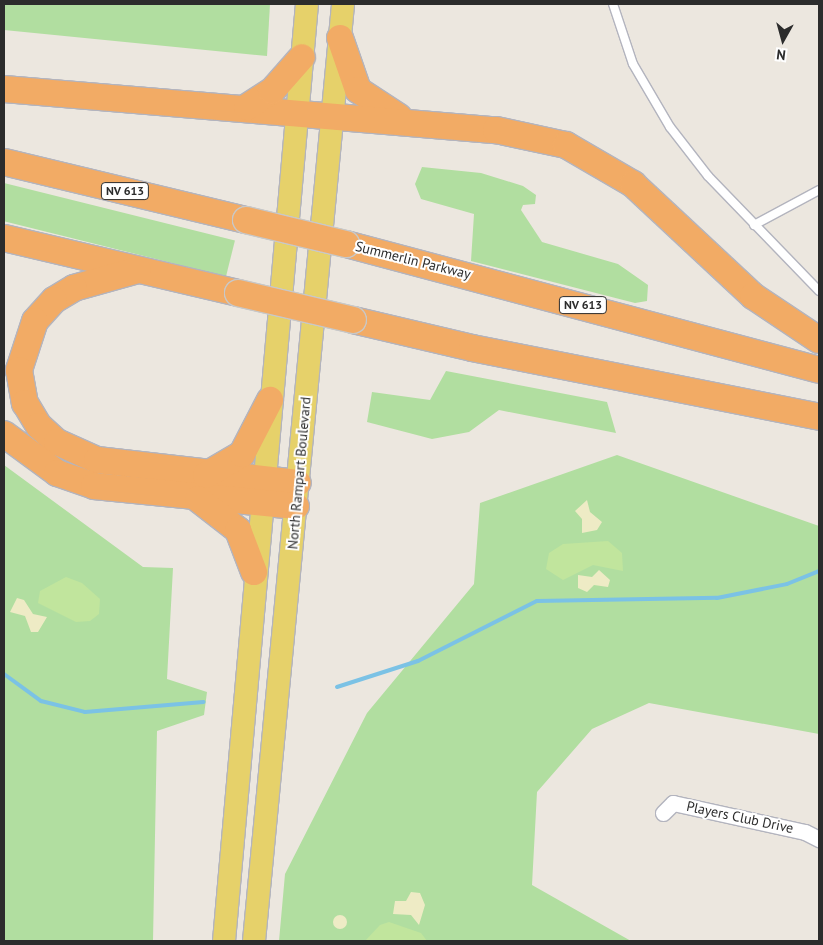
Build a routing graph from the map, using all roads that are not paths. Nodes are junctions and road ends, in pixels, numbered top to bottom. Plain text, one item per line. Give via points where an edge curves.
1 (307, 4) edge
2 (343, 4) edge
3 (613, 4) edge
4 (340, 38) junction
5 (302, 57) junction
6 (4, 89) edge
7 (247, 107) junction
8 (298, 112) junction
9 (332, 116) junction
10 (411, 123) junction
11 (4, 162) edge
12 (819, 190) edge
13 (754, 225) junction
14 (4, 238) edge
15 (138, 270) junction
16 (819, 291) edge
17 (819, 340) edge
18 (819, 370) edge
19 (270, 400) junction
20 (819, 417) edge
21 (4, 434) edge
22 (202, 486) junction
23 (261, 491) junction
24 (297, 494) junction
25 (254, 572) junction
26 (663, 813) dead end
27 (819, 840) edge
28 (224, 941) edge
29 (254, 941) edge

1 - 5 main road
2 - 4 main road, North Rampart Boulevard
3 - 13 lane via 633,64 650,98 687,151
4 - 9 main road, North Rampart Boulevard
4 - 10 highway via 363,96
5 - 7 highway via 272,91
5 - 8 main road
6 - 7 highway
7 - 8 highway
8 - 9 highway
8 - 19 main road
9 - 10 highway
9 - 24 main road, North Rampart Boulevard
10 - 17 highway via 532,136 591,156 633,184 753,296
11 - 18 highway, Summerlin Parkway / NV 613, bridge via 346,244
12 - 13 lane
13 - 16 lane
14 - 15 highway
15 - 20 highway, bridge via 490,352
15 - 22 highway via 74,288 44,310 22,350 21,391 39,426 72,451
19 - 22 highway via 242,454
19 - 23 main road
21 - 22 highway via 56,473 77,482
22 - 23 highway
22 - 25 highway via 238,530
23 - 24 highway
23 - 25 main road
24 - 29 main road, North Rampart Boulevard
25 - 28 main road
26 - 27 street, Players Club Drive via 674,803 805,832

